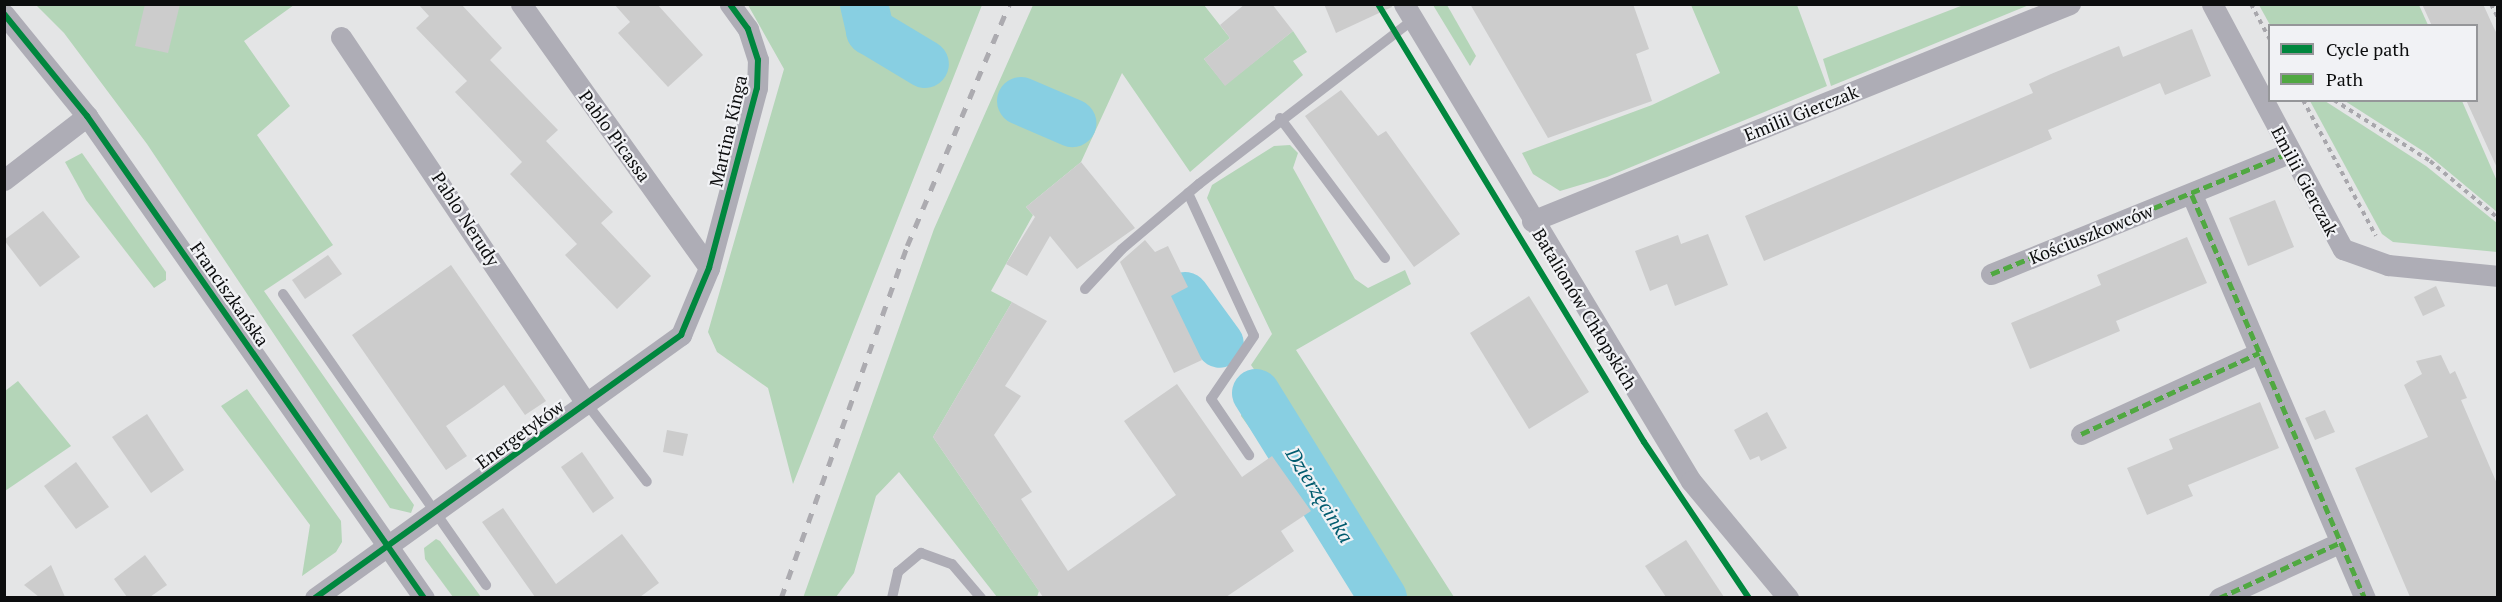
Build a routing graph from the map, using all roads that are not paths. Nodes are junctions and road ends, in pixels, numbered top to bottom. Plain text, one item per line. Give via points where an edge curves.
1 (520, 4) edge
2 (730, 4) edge
3 (2070, 4) edge
4 (2212, 4) edge
5 (1409, 12) edge
6 (4, 14) edge
7 (341, 37) dead end
8 (87, 116) junction
9 (1280, 118) junction
10 (2289, 153) junction
11 (4, 180) edge
12 (1188, 193) junction
13 (2192, 195) junction
14 (1532, 220) junction
15 (1385, 258) dead end
16 (709, 268) junction
17 (1991, 274) dead end
18 (2498, 276) edge
19 (1085, 289) dead end
20 (283, 294) dead end
21 (2259, 353) junction
22 (587, 404) junction
23 (2081, 434) dead end
24 (1249, 455) dead end
25 (647, 482) dead end
26 (436, 514) junction
27 (2339, 543) junction
28 (390, 548) junction
29 (486, 585) dead end
30 (315, 597) edge
31 (424, 597) edge
32 (892, 597) edge
33 (981, 597) edge
34 (1788, 597) edge
35 (2219, 597) edge
36 (2365, 597) edge

1 - 16 street, Pablo Picassa
2 - 16 street, Martina Kinga via 748,29 758,60 758,88
3 - 14 street, Emilii Gierczak
4 - 10 street, Emilii Gierczak
5 - 9 lane
5 - 14 street, Batalionów Chłopskich
6 - 8 street, Franciszkańska
7 - 22 street, Pablo Nerudy
8 - 11 street
8 - 28 street, Franciszkańska
9 - 12 lane
9 - 15 lane
10 - 13 street, Kościuszkowców
10 - 18 street, Emilii Gierczak via 2343,249 2388,265
12 - 19 lane
12 - 24 lane via 1254,336 1211,399
13 - 17 street, Kościuszkowców
13 - 21 street
14 - 34 street, Batalionów Chłopskich via 1691,481
16 - 22 street, Energetyków via 681,335
20 - 26 lane
21 - 23 street
21 - 27 street
22 - 25 lane
22 - 26 street, Energetyków
26 - 28 street, Energetyków
26 - 29 lane
27 - 35 street
27 - 36 street
28 - 30 street, Energetyków
28 - 31 street, Franciszkańska
32 - 33 lane via 898,572 921,553 952,564

